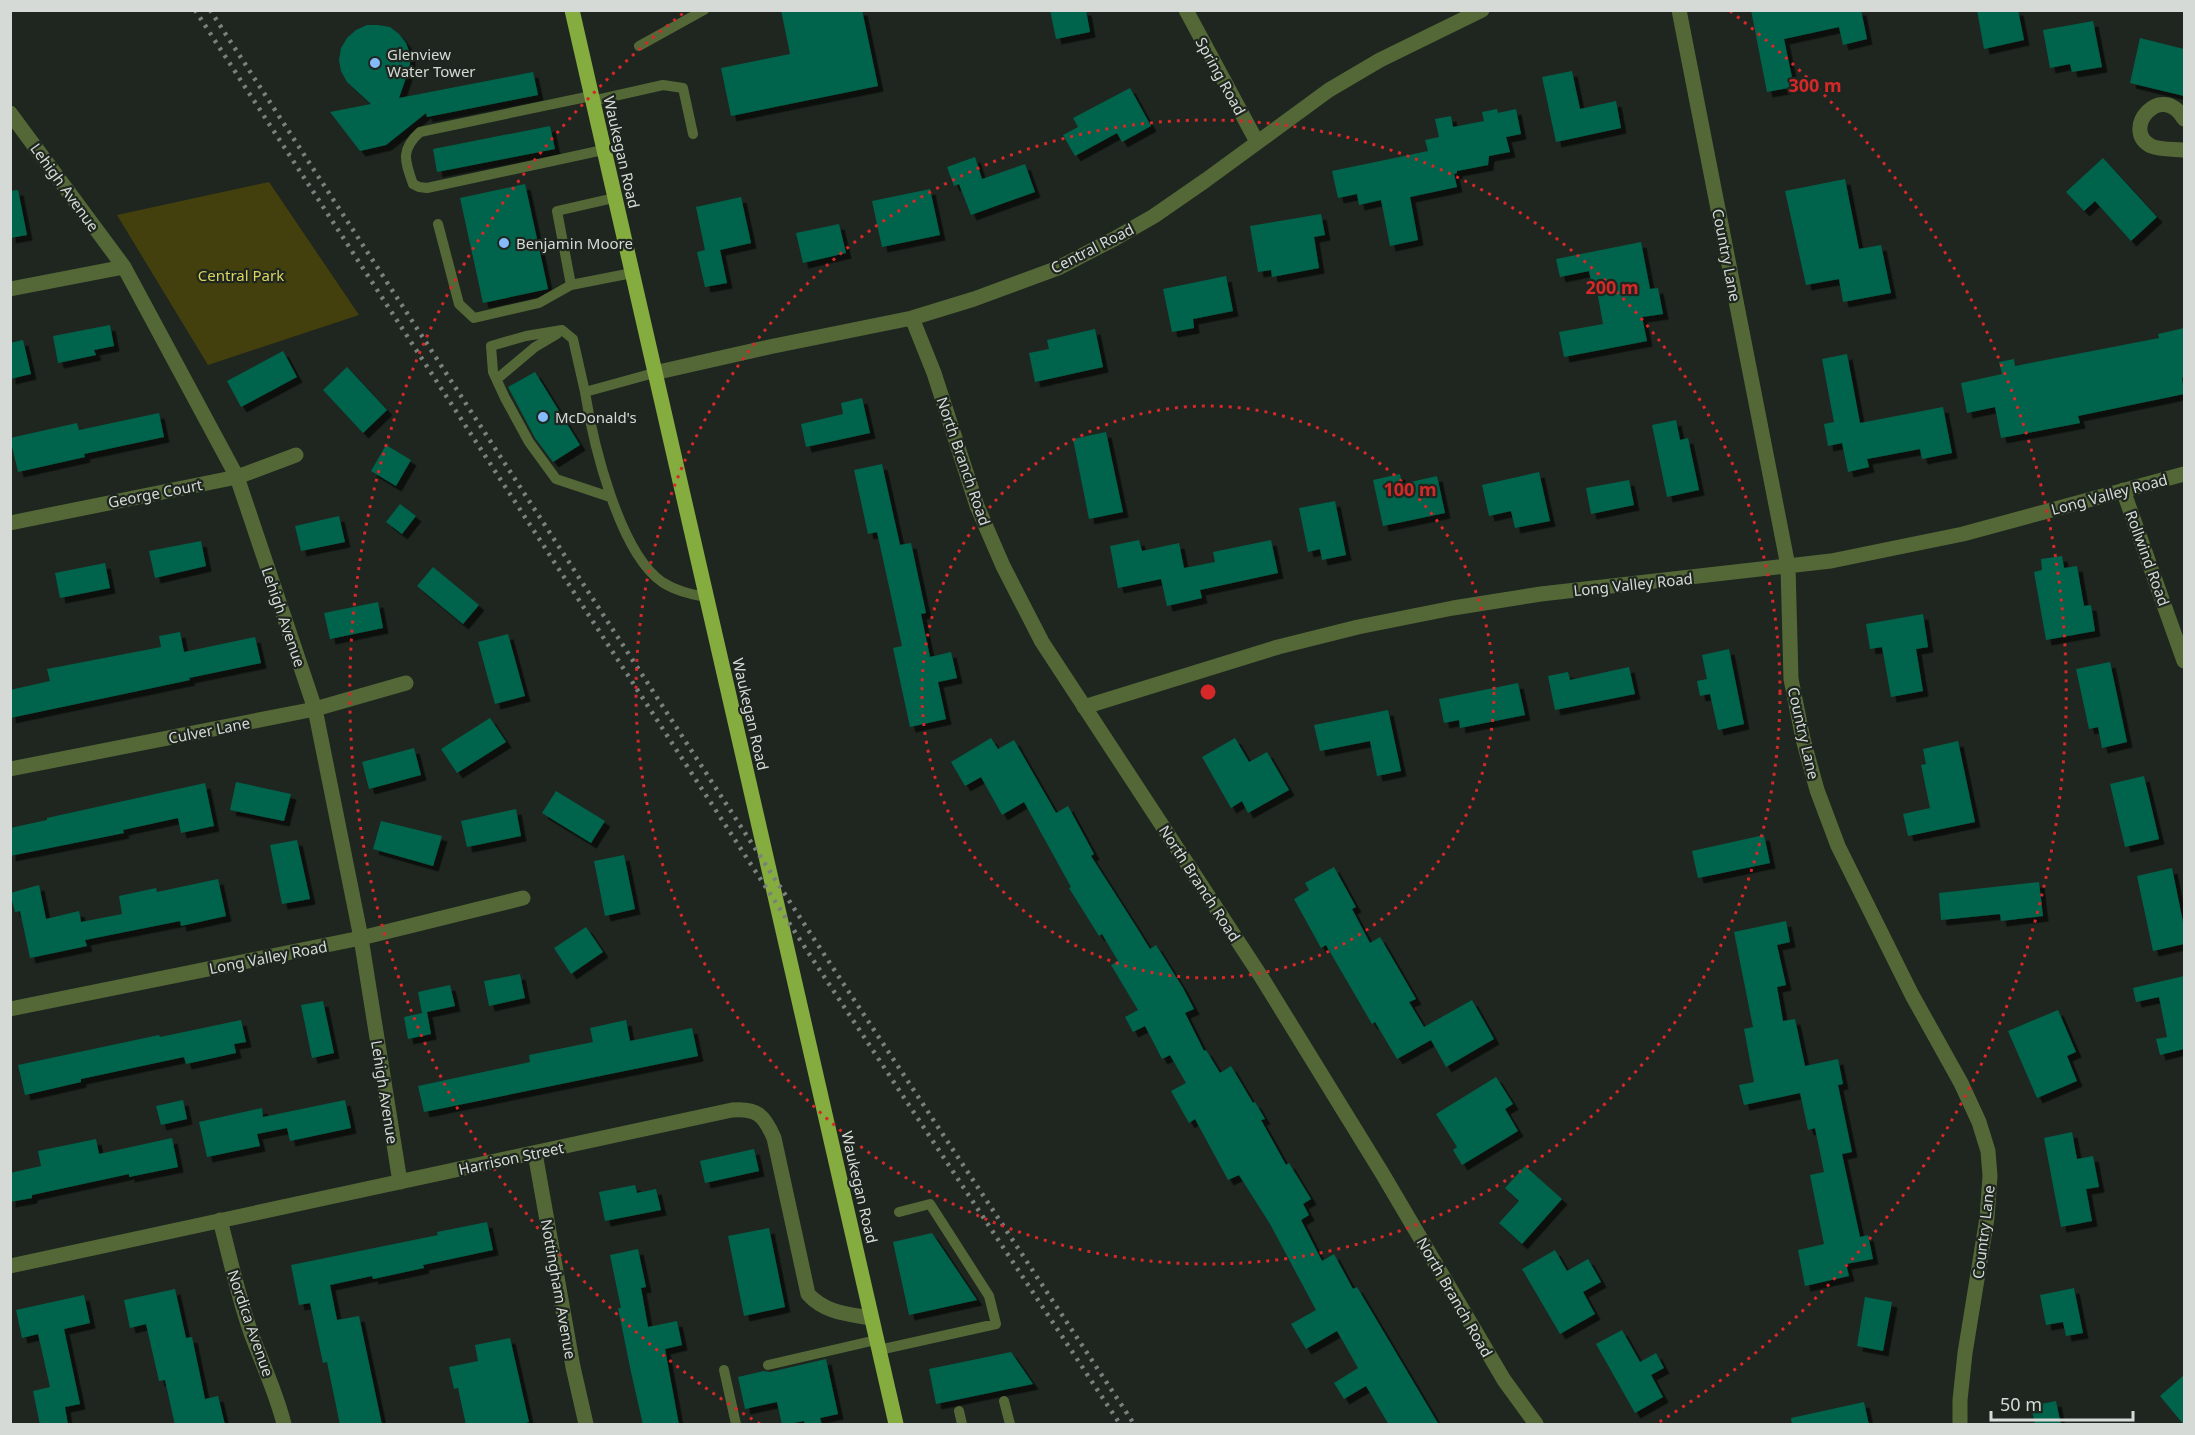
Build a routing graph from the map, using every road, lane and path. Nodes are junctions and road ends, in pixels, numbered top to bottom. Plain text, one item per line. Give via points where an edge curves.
1 (572, 10) edge
2 (704, 10) edge
3 (1186, 10) edge
4 (1482, 10) edge
5 (1679, 10) edge
6 (639, 46) dead end
7 (592, 99) junction
8 (10, 113) edge
9 (2184, 119) edge
10 (693, 134) dead end
11 (1257, 142) junction
12 (603, 150) junction
13 (2184, 150) edge
14 (614, 198) junction
15 (438, 224) dead end
16 (124, 267) junction
17 (632, 273) junction
18 (571, 285) junction
19 (10, 290) edge
20 (912, 318) junction
21 (562, 330) junction
22 (654, 373) junction
23 (496, 379) junction
24 (585, 392) junction
25 (296, 455) dead end
26 (2184, 474) edge
27 (237, 477) junction
28 (2123, 490) junction
29 (610, 497) junction
30 (10, 523) edge
31 (1788, 566) junction
32 (706, 597) junction
33 (2184, 661) edge
34 (406, 683) dead end
35 (1084, 707) junction
36 (315, 709) junction
37 (10, 769) edge
38 (523, 898) dead end
39 (361, 938) junction
40 (10, 1009) edge
41 (535, 1153) junction
42 (400, 1182) junction
43 (899, 1212) dead end
44 (220, 1220) junction
45 (10, 1266) edge
46 (871, 1317) junction
47 (878, 1345) junction
48 (768, 1365) dead end
49 (724, 1370) dead end
50 (1004, 1401) dead end
51 (959, 1412) dead end
52 (284, 1425) edge
53 (586, 1425) edge
54 (736, 1425) edge
55 (896, 1425) edge
56 (963, 1425) edge
57 (1010, 1425) edge
58 (1536, 1425) edge
59 (1960, 1425) edge

1 - 7 main road, Waukegan Road
2 - 6 lane
3 - 11 street, Spring Road
4 - 11 street, Central Road via 1380,60 1329,90
5 - 31 street, Country Lane
7 - 10 lane via 663,85 683,88
7 - 12 main road, Waukegan Road
7 - 12 lane via 420,132 410,141 405,162 413,184 426,188
8 - 16 street, Lehigh Avenue
9 - 13 street via 2175,108 2164,104 2151,107 2141,122 2141,132 2152,146
11 - 20 street, Central Road via 1154,216 1058,268
12 - 14 main road, Waukegan Road
14 - 17 main road, Waukegan Road
14 - 18 lane via 557,211
15 - 18 lane via 459,303 474,318 539,303
16 - 19 street
16 - 27 street, Lehigh Avenue
17 - 18 lane
17 - 22 main road, Waukegan Road
20 - 22 street, Central Road
20 - 35 street, North Branch Road via 977,506 1003,566 1042,642
21 - 23 lane
21 - 23 lane via 490,346
21 - 24 lane via 573,339
22 - 24 lane
22 - 32 main road, Waukegan Road
23 - 29 lane via 529,442 556,479
24 - 29 lane
25 - 27 street, George Court
26 - 28 street, Long Valley Road
27 - 30 street, George Court
27 - 36 street, Lehigh Avenue
28 - 31 street, Long Valley Road via 1963,534
28 - 33 street, Rollwind Road
29 - 32 lane via 638,558 661,581 684,594
31 - 35 street, Long Valley Road via 1541,594 1358,627 1278,647
31 - 59 street, Country Lane via 1791,680 1818,790 1843,856 1961,1083 1988,1151 1987,1218 1965,1353
32 - 46 main road, Waukegan Road
34 - 36 street, Culver Lane
35 - 58 street, North Branch Road via 1262,978 1504,1380
36 - 37 street, Culver Lane
36 - 39 street, Lehigh Avenue
38 - 39 street, Long Valley Road
39 - 40 street, Long Valley Road
39 - 42 street, Lehigh Avenue
41 - 42 street, Harrison Street
41 - 46 street, Harrison Street via 732,1110 747,1109 760,1114 774,1138 808,1294 825,1308
41 - 53 street, Nottingham Avenue
42 - 44 street, Harrison Street
43 - 47 lane via 930,1204 989,1296 996,1324
44 - 45 street, Harrison Street
44 - 52 street, Nordica Avenue via 239,1296
46 - 47 main road, Waukegan Road
47 - 48 lane
47 - 55 main road, Waukegan Road
49 - 54 lane
50 - 57 lane
51 - 56 lane

